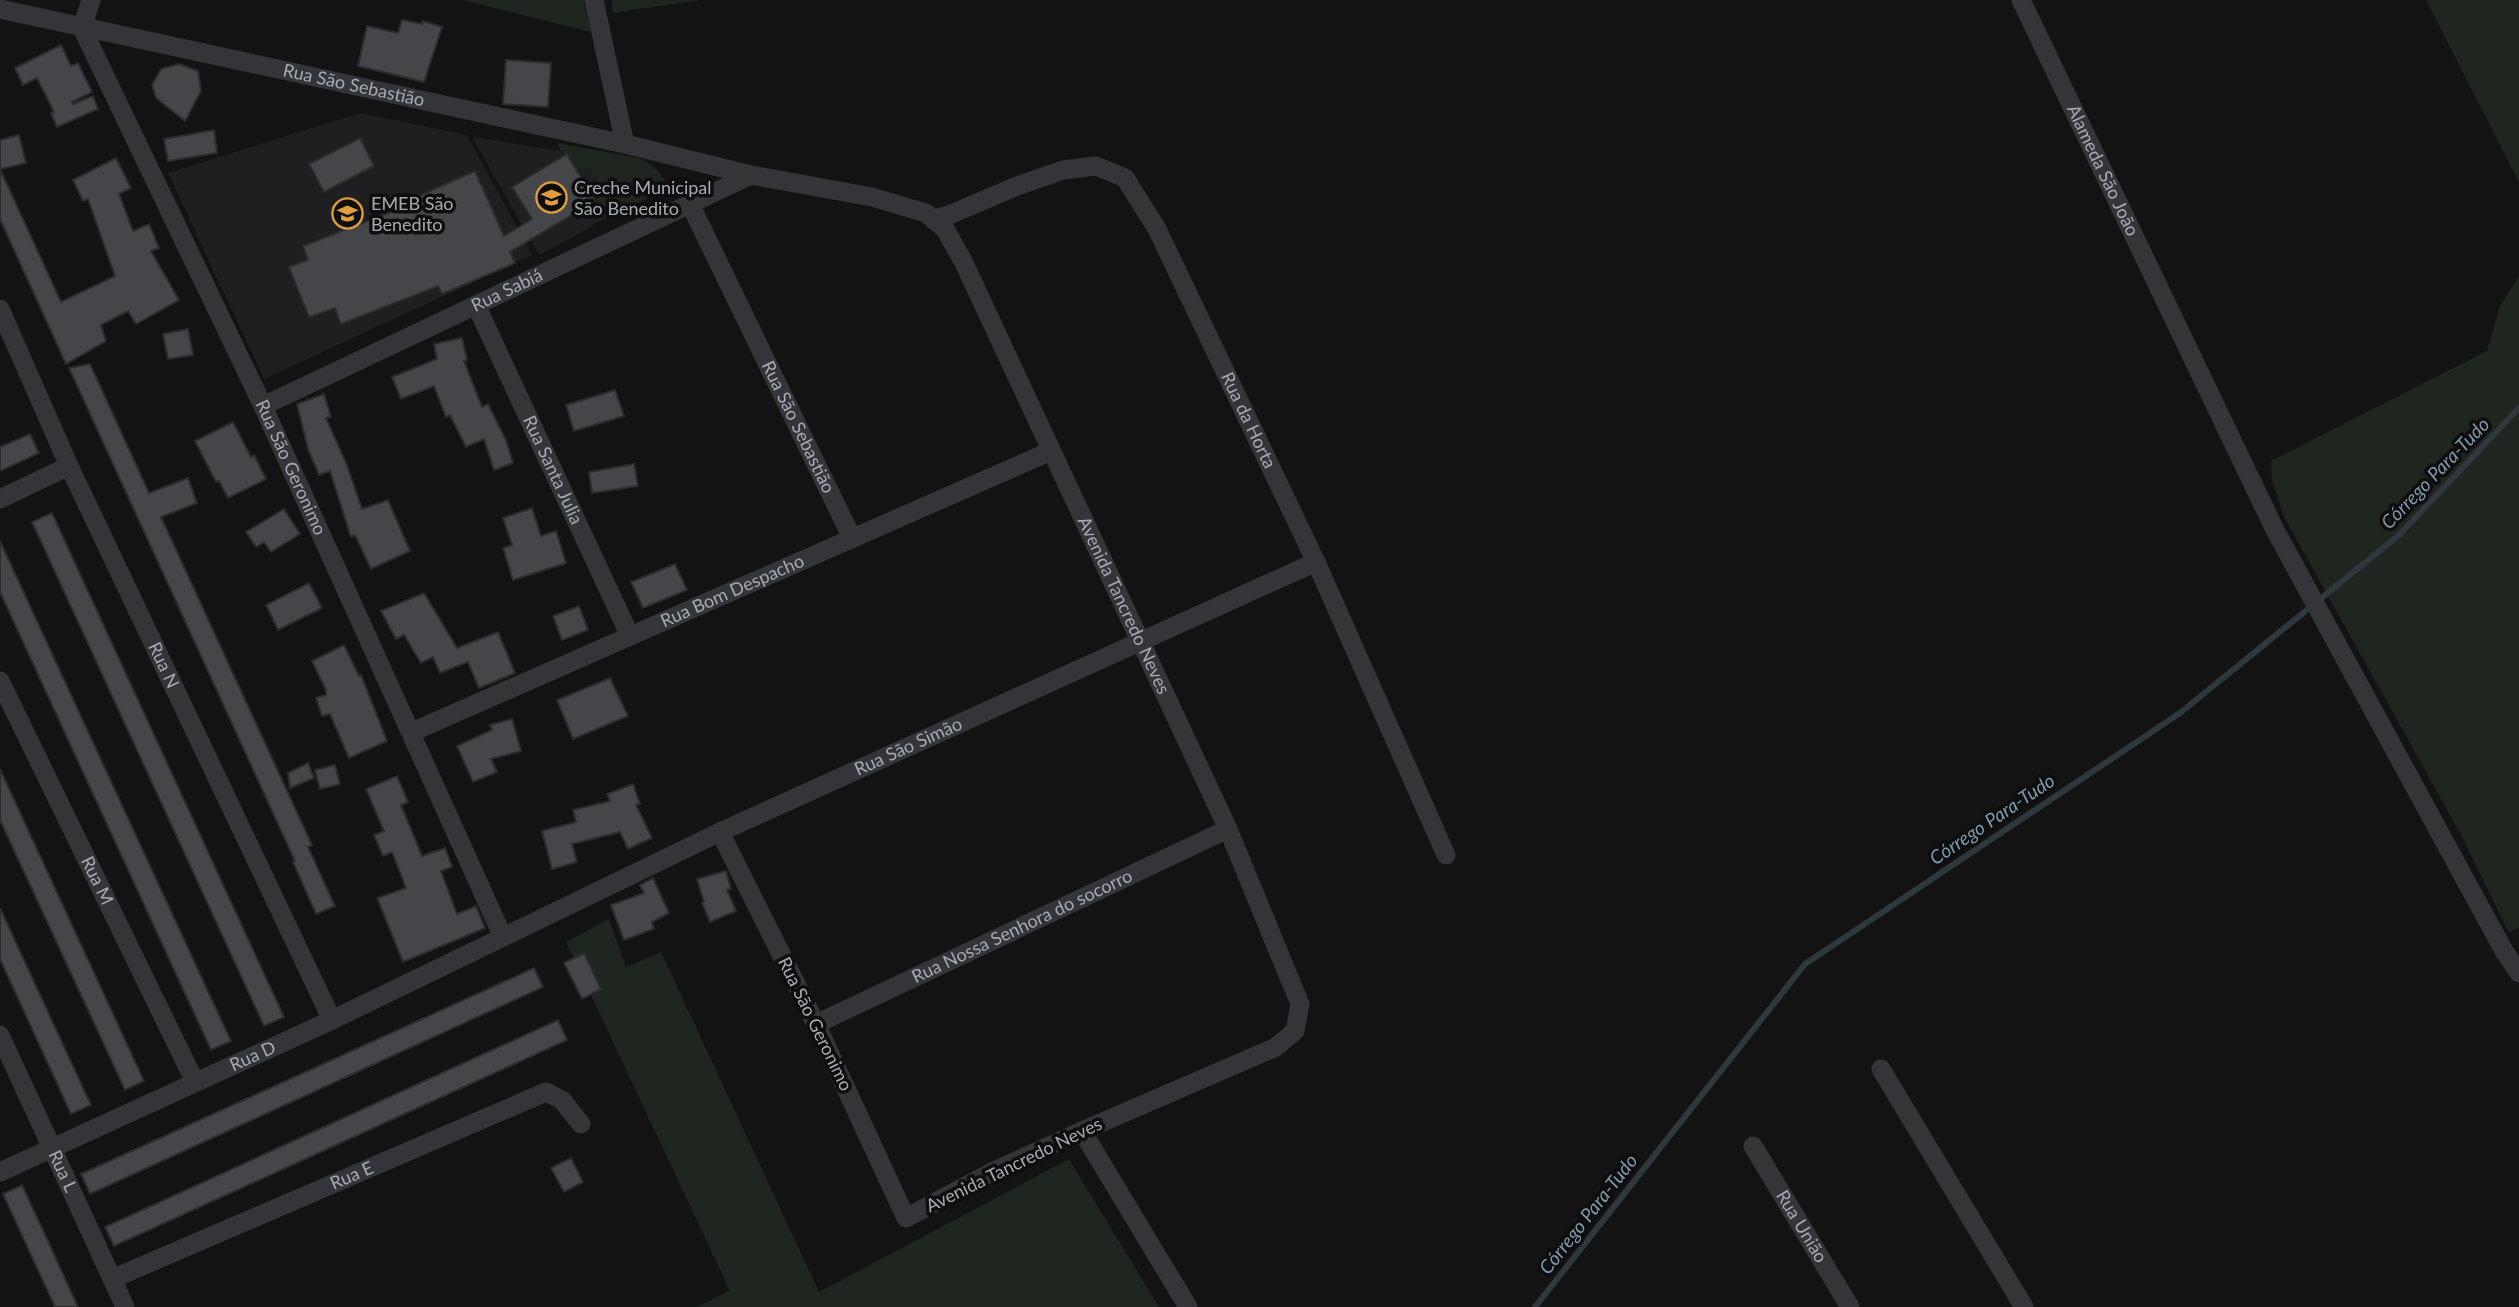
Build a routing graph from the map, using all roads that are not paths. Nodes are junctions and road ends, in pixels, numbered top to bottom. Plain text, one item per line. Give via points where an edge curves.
1 (91, 0) edge
2 (594, 0) edge
3 (2021, 0) edge
4 (0, 9) edge
5 (82, 28) junction
6 (625, 144) junction
7 (751, 175) junction
8 (690, 204) junction
9 (933, 219) junction
10 (476, 305) junction
11 (0, 309) edge
12 (4, 329) edge
13 (263, 406) junction
14 (1051, 451) junction
15 (69, 466) junction
16 (0, 499) edge
17 (852, 538) junction
18 (1316, 562) junction
19 (630, 636) junction
20 (1140, 642) junction
21 (0, 681) edge
22 (412, 732) junction
23 (1228, 829) junction
24 (720, 832) junction
25 (1446, 855) dead end
26 (503, 937) junction
27 (2512, 947) edge
28 (2519, 973) edge
29 (332, 1020) junction
30 (816, 1024) junction
31 (0, 1035) edge
32 (1881, 1069) dead end
33 (195, 1082) junction
34 (580, 1124) dead end
35 (1082, 1130) junction
36 (1753, 1146) dead end
37 (52, 1148) junction
38 (0, 1172) edge
39 (906, 1218) joint
40 (112, 1279) junction
41 (125, 1307) edge
42 (1188, 1307) edge
43 (1850, 1307) edge
44 (2024, 1307) edge

1 - 5 street
2 - 6 street
3 - 27 street, Alameda São João via 2275,530
4 - 5 street, Rua São Sebastião
5 - 6 street, Rua São Sebastião
5 - 13 street, Rua São Geronimo
6 - 7 street, Avenida Tancredo Neves
7 - 8 street, Rua Sabiá
7 - 9 street, Avenida Tancredo Neves via 872,197
8 - 10 street, Rua Sabiá
8 - 17 street, Rua São Sebastião
9 - 14 street, Avenida Tancredo Neves via 945,229 963,261
9 - 18 street, Rua da Horta via 1063,170 1096,166 1125,178 1157,229
10 - 13 street, Rua Sabiá
10 - 19 street, Rua Santa Julia
11 - 12 street, Rua N
12 - 15 street, Rua N
13 - 22 street, Rua São Geronimo
14 - 17 street, Rua Bom Despacho
14 - 20 street, Avenida Tancredo Neves
15 - 16 street
15 - 29 street, Rua N
17 - 19 street, Rua Bom Despacho
18 - 20 street, Rua São Simão
18 - 25 street, Rua da Horta
19 - 22 street, Rua Bom Despacho
20 - 23 street, Avenida Tancredo Neves
20 - 24 street, Rua São Simão
21 - 33 street, Rua M
22 - 26 street, Rua São Geronimo
23 - 30 street, Rua Nossa Senhora do socorro
23 - 35 street, Avenida Tancredo Neves via 1300,1004 1296,1031 1276,1047
24 - 26 street, Rua São Simão
24 - 30 street, Rua São Geronimo
26 - 29 street, Rua D
27 - 28 street
29 - 33 street, Rua D
30 - 39 street, Rua São Geronimo
31 - 37 street, Rua L
32 - 44 street
33 - 37 street, Rua D
34 - 40 street, Rua E via 562,1100 546,1092
35 - 39 street, Avenida Tancredo Neves
35 - 42 street
36 - 43 street, Rua União
37 - 38 street, Rua D
37 - 40 street, Rua L
40 - 41 street, Rua L

